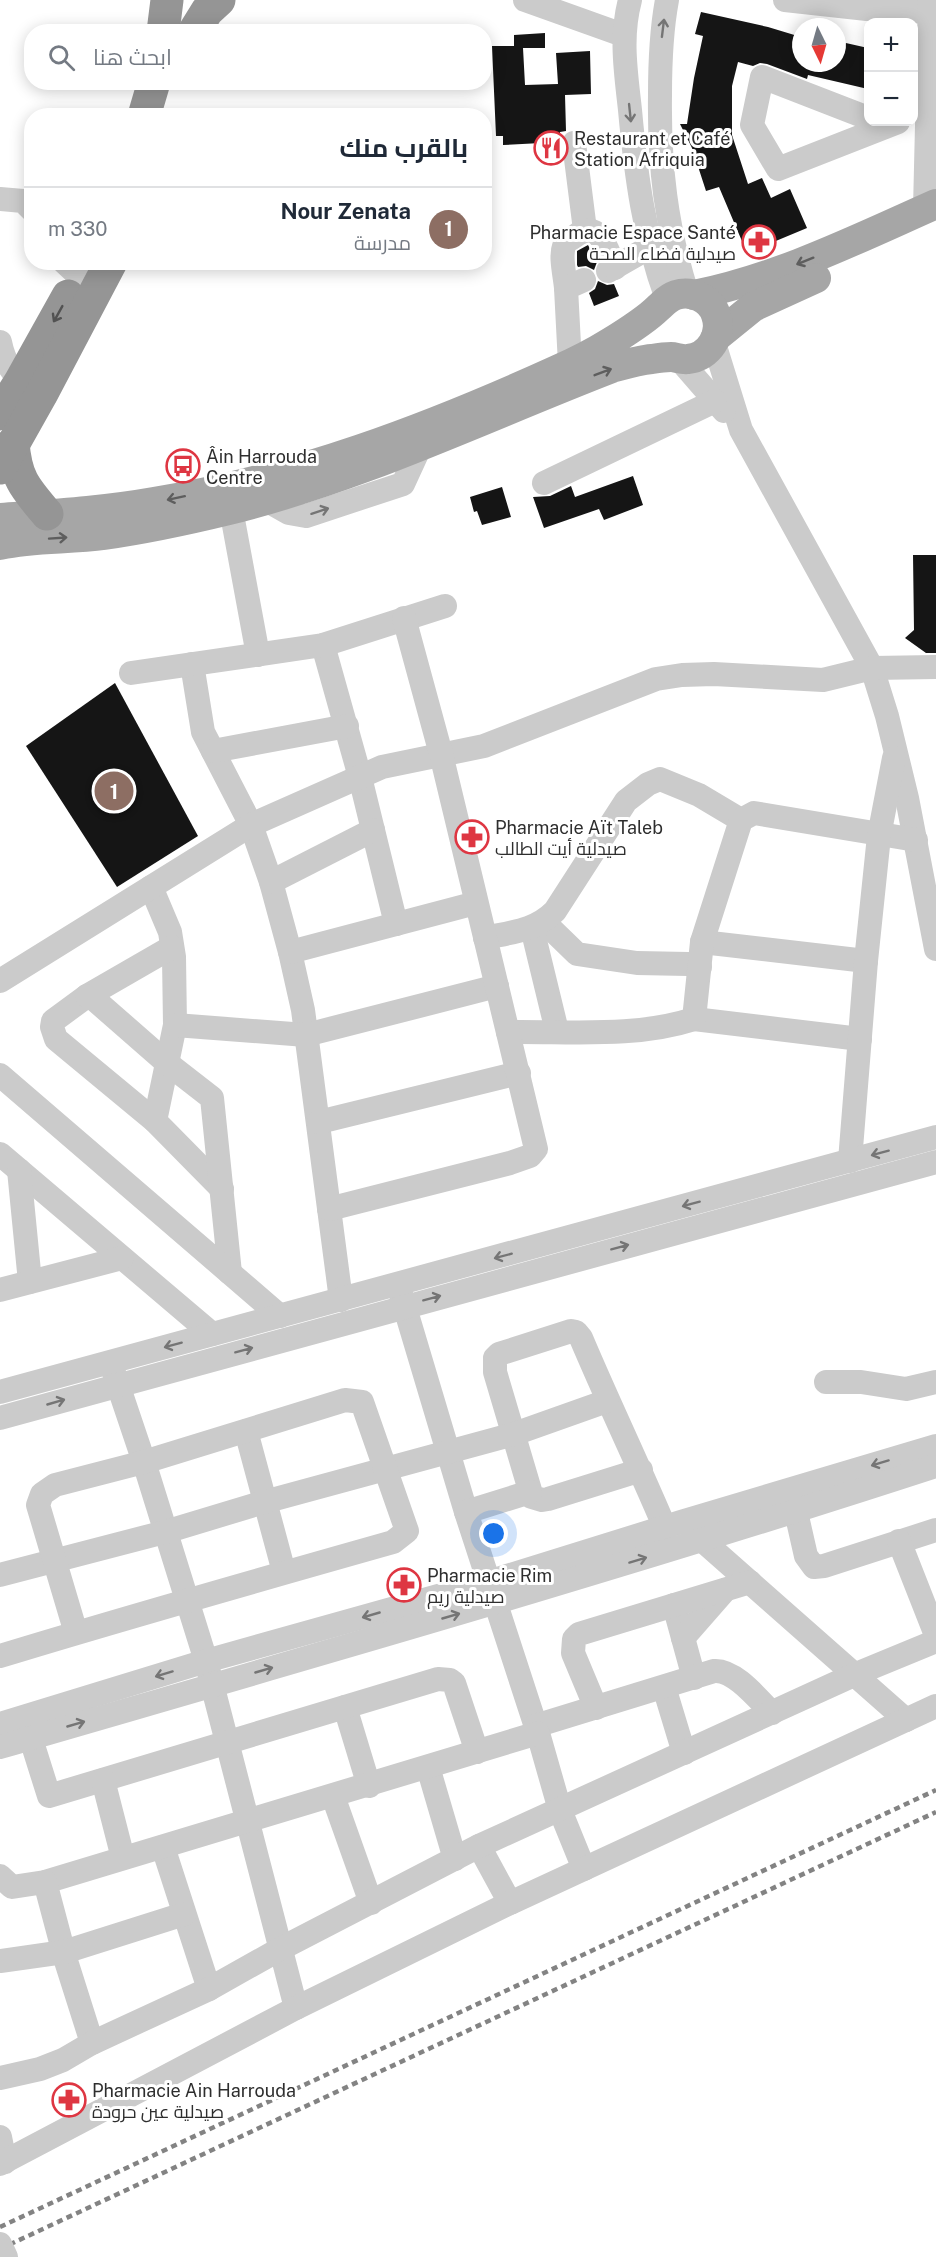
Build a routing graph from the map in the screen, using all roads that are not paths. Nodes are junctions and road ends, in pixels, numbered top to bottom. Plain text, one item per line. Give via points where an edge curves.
1 (167, 0) edge
2 (190, 0) edge
3 (219, 0) edge
4 (525, 0) edge
5 (630, 0) edge
6 (667, 0) edge
7 (785, 0) edge
8 (932, 8) edge
9 (164, 24) edge
10 (186, 24) edge
11 (199, 24) edge
12 (624, 45) junction
13 (660, 56) junction
14 (152, 90) edge
15 (174, 90) edge
16 (146, 108) edge
17 (168, 108) edge
18 (920, 112) edge
19 (882, 122) edge
20 (574, 143) dead end
21 (0, 199) edge
22 (24, 202) edge
23 (932, 213) edge
24 (585, 230) junction
25 (650, 247) junction
26 (75, 270) edge
27 (106, 270) edge
28 (676, 299) junction
29 (715, 340) junction
30 (0, 342) edge
31 (675, 358) junction
32 (570, 364) junction
33 (31, 389) junction
34 (715, 401) junction
35 (0, 414) edge
36 (741, 430) junction
37 (7, 455) edge
38 (544, 483) dead end
39 (231, 509) junction
40 (47, 514) junction
41 (0, 518) edge
42 (0, 545) edge
43 (445, 606) dead end
44 (404, 618) junction
45 (323, 645) junction
46 (258, 655) junction
47 (192, 664) junction
48 (936, 667) edge
49 (872, 668) junction
50 (131, 673) dead end
51 (347, 726) junction
52 (895, 750) junction
53 (213, 751) junction
54 (441, 754) junction
55 (360, 777) junction
56 (741, 820) junction
57 (251, 825) junction
58 (373, 830) junction
59 (879, 836) junction
60 (916, 840) junction
61 (271, 882) junction
62 (151, 887) junction
63 (476, 903) junction
64 (396, 924) junction
65 (538, 925) junction
66 (485, 938) junction
67 (702, 942) junction
68 (172, 947) junction
69 (936, 949) edge
70 (290, 952) junction
71 (866, 961) junction
72 (700, 967) junction
73 (0, 981) edge
74 (497, 986) junction
75 (87, 996) junction
76 (694, 1019) junction
77 (175, 1025) junction
78 (557, 1031) junction
79 (508, 1032) junction
80 (306, 1035) junction
81 (860, 1039) junction
82 (167, 1063) junction
83 (519, 1073) junction
84 (0, 1075) edge
85 (155, 1121) junction
86 (319, 1122) junction
87 (936, 1137) edge
88 (0, 1154) edge
89 (850, 1161) junction
90 (936, 1162) edge
91 (19, 1170) junction
92 (222, 1189) junction
93 (329, 1209) junction
94 (122, 1258) junction
95 (230, 1273) junction
96 (30, 1282) junction
97 (0, 1290) edge
98 (401, 1295) junction
99 (341, 1300) junction
100 (280, 1316) junction
101 (212, 1334) junction
102 (111, 1361) junction
103 (826, 1382) dead end
104 (936, 1382) edge
105 (118, 1385) junction
106 (0, 1392) edge
107 (607, 1401) junction
108 (0, 1418) edge
109 (246, 1431) junction
110 (514, 1434) junction
111 (936, 1446) edge
112 (447, 1451) junction
113 (144, 1462) junction
114 (936, 1466) edge
115 (384, 1468) junction
116 (641, 1470) junction
117 (530, 1492) junction
118 (264, 1502) junction
119 (466, 1512) junction
120 (796, 1512) junction
121 (673, 1525) junction
122 (936, 1530) edge
123 (165, 1532) junction
124 (702, 1541) junction
125 (899, 1541) junction
126 (55, 1561) junction
127 (284, 1572) junction
128 (0, 1575) edge
129 (750, 1582) junction
130 (725, 1589) junction
131 (491, 1593) junction
132 (186, 1599) junction
133 (674, 1605) junction
134 (76, 1633) junction
135 (936, 1635) edge
136 (683, 1638) junction
137 (936, 1641) edge
138 (0, 1656) edge
139 (207, 1661) junction
140 (856, 1674) junction
141 (694, 1678) junction
142 (212, 1685) junction
143 (664, 1687) junction
144 (936, 1706) edge
145 (345, 1707) junction
146 (596, 1708) junction
147 (772, 1713) junction
148 (906, 1720) junction
149 (0, 1724) edge
150 (28, 1728) junction
151 (537, 1730) junction
152 (226, 1743) junction
153 (0, 1747) edge
154 (477, 1752) junction
155 (684, 1753) junction
156 (428, 1767) junction
157 (103, 1780) junction
158 (369, 1786) junction
159 (333, 1796) junction
160 (560, 1810) junction
161 (248, 1822) junction
162 (479, 1846) junction
163 (163, 1847) junction
164 (123, 1858) junction
165 (455, 1859) junction
166 (584, 1869) junction
167 (0, 1876) edge
168 (45, 1882) junction
169 (371, 1903) junction
170 (510, 1903) junction
171 (184, 1914) junction
172 (282, 1948) junction
173 (64, 1952) junction
174 (0, 1961) edge
175 (208, 1989) junction
176 (296, 2008) junction
177 (92, 2043) junction
178 (0, 2078) edge
179 (0, 2138) edge
180 (2, 2163) edge
181 (0, 2244) edge
182 (6, 2257) edge

1 - 9 highway
2 - 10 highway
3 - 11 highway
4 - 12 street
5 - 12 street
13 -> 6 street
7 - 8 street via 867,9
8 - 18 street
12 - 13 street
12 -> 25 street via 637,186
13 - 28 street via 661,170
14 - 16 highway
15 - 17 highway
18 - 23 street
19 - 19 street via 778,169 752,125 762,77
20 - 24 street
21 - 22 street
23 -> 28 main road via 773,274
23 - 29 main road via 762,302
24 - 25 street via 599,234 612,269
24 - 32 street via 568,240 563,248 575,284
25 - 28 street
26 -> 33 highway
27 - 33 highway
28 - 29 main road via 707,302 716,315
28 - 31 main road via 652,322 661,349
28 - 32 main road via 610,343
29 - 31 main road via 699,356
29 - 36 street
30 - 33 street via 6,363
31 - 34 street
39 -> 31 main road via 347,475 612,368 642,360
32 -> 40 main road via 466,410 293,471 156,502
33 - 35 highway
33 - 37 highway
34 - 36 street
34 - 38 street
36 - 49 street
37 - 40 highway via 25,487
42 -> 39 main road via 102,535
39 - 46 street
40 - 41 main road
43 - 44 street
44 - 45 street
44 - 54 street
45 - 46 street
45 - 51 street
46 - 47 street
47 - 50 street
47 - 53 street via 203,732
48 - 49 street
49 - 52 street
49 - 54 street via 823,680 681,675 656,680 484,746
51 - 53 street
51 - 55 street
52 - 59 street
52 - 60 street
53 - 57 street
54 - 55 street via 382,767
54 - 63 street
55 - 57 street
55 - 58 street
56 - 59 street via 754,813
56 - 65 street via 699,795 660,779 648,784 626,801 555,911
56 - 67 street
57 - 61 street
57 - 62 street
58 - 61 street
58 - 64 street
59 - 60 street
59 - 71 street
60 - 69 street
61 - 70 street
62 - 68 street via 170,932
62 - 73 street
63 - 64 street
63 - 66 street
64 - 70 street
65 - 66 street
65 - 72 street via 577,954
65 - 78 street
66 - 74 street
67 - 71 street
67 - 72 street
68 - 75 street
68 - 77 street
70 - 80 street
71 - 81 street
72 - 76 street
74 - 79 street
74 - 80 street
75 - 82 street
75 - 85 street via 53,1021 54,1036
76 - 78 street via 637,1031
76 - 81 street
77 - 80 street
77 - 82 street
78 - 79 street
79 - 83 street
80 - 86 street
81 - 89 street
82 - 85 street
82 - 92 street via 212,1098
83 - 86 street
83 - 93 street via 536,1149 530,1156
84 - 95 street
85 - 92 street
86 - 93 street
87 -> 89 street
88 - 91 street
89 -> 98 street
98 -> 90 street
91 - 94 street
91 - 96 street
92 - 95 street
93 - 99 street
94 - 96 street
94 - 101 street
95 - 100 street
96 - 97 street
98 - 99 street
105 -> 98 street
98 - 112 street
99 - 100 street
100 - 101 street
101 -> 102 street
102 - 105 street
102 - 106 street
103 - 104 street via 861,1382 906,1389
108 -> 105 street
105 - 113 street
107 - 110 street
107 - 110 street via 576,1332 499,1354 495,1358 495,1372
107 - 116 street
109 - 113 street
109 - 115 street via 345,1400 362,1402
109 - 118 street
110 - 112 street
110 - 117 street
111 -> 121 street
112 - 115 street
112 - 119 street
113 - 123 street
113 - 126 street via 55,1485 42,1494 38,1505
114 - 120 street
115 - 118 street
115 - 127 street via 407,1531 393,1542
116 - 117 street via 542,1500 532,1497
116 - 121 street
117 - 119 street
118 - 123 street
118 - 127 street
119 - 131 street
120 - 124 street
120 - 125 street via 806,1556 814,1567
121 - 124 street
121 - 131 street
122 - 125 street
123 - 126 street
123 - 132 street
124 - 129 street
131 -> 124 street
125 - 135 street
126 - 128 street
126 - 134 street
127 - 132 street
129 - 130 street
129 - 140 street
130 - 133 street
130 - 136 street
131 -> 139 street
142 -> 131 street
131 - 151 street
132 - 134 street
132 - 139 street
133 - 136 street
133 - 146 street via 579,1634 574,1639 573,1653
134 - 138 street
136 - 141 street
137 - 140 street
139 - 142 street
139 -> 150 street
140 - 147 street
140 - 148 street
141 - 143 street
141 - 147 street via 722,1670 731,1674
150 -> 142 street
142 - 152 street
143 - 146 street
143 - 155 street
144 - 148 street
145 - 152 street
145 - 154 street via 438,1679 450,1680
145 - 158 street
146 - 151 street
147 - 155 street
148 - 166 street
149 - 150 street
150 - 153 street
150 - 157 street via 49,1796
151 - 154 street
151 - 160 street
152 - 157 street
152 - 161 street
154 - 156 street
155 - 160 street
156 - 158 street
156 - 165 street
157 - 164 street
158 - 159 street
159 - 161 street
159 - 169 street
160 - 162 street
160 - 166 street
161 - 163 street
161 - 172 street
162 - 165 street
162 - 170 street
163 - 164 street
163 - 171 street
164 - 168 street
165 - 169 street
166 - 170 street
167 - 168 street via 12,1887
168 - 173 street
169 - 172 street
170 - 176 street
171 - 173 street
171 - 175 street
172 - 175 street
172 - 176 street
173 - 174 street
173 - 177 street
175 - 177 street
176 - 180 street
177 - 178 street via 40,2069
179 - 180 street
181 - 182 street, bridge

